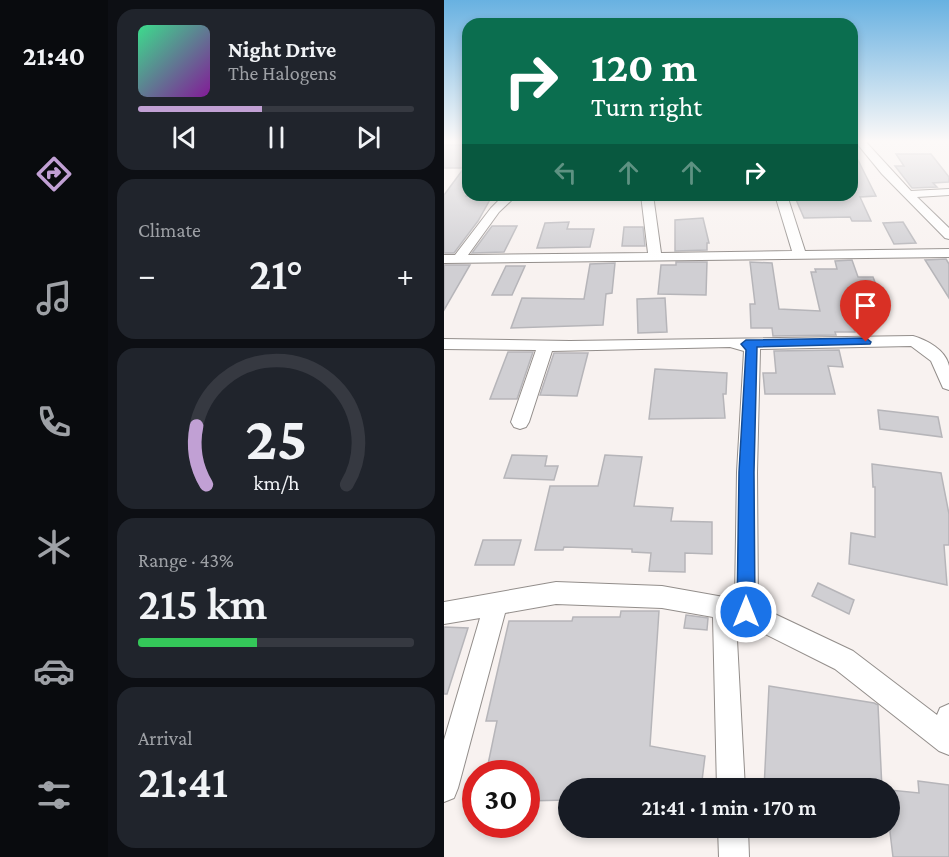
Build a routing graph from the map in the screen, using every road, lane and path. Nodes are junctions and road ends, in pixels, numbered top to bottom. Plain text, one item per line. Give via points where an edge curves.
1 (896, 181) edge
2 (949, 192) edge
3 (908, 194) junction
4 (505, 201) edge
5 (648, 201) edge
6 (783, 201) edge
7 (949, 235) edge
8 (949, 254) edge
9 (655, 255) junction
10 (800, 256) junction
11 (459, 258) junction
12 (444, 259) edge
13 (444, 344) edge
14 (546, 344) junction
15 (746, 344) junction
16 (949, 384) edge
17 (520, 422) dead end
18 (496, 604) junction
19 (735, 611) junction
20 (444, 613) edge
21 (948, 732) edge
22 (731, 778) edge
23 (444, 788) edge
24 (733, 838) edge
25 (734, 857) edge

1 - 3 street
2 - 3 street
3 - 7 street
4 - 11 street
5 - 9 street
6 - 10 street
8 - 10 street
9 - 10 street
9 - 11 street
11 - 12 street
13 - 14 street
14 - 15 street
14 - 17 street
15 - 16 street via 913,341 925,345 942,362
15 - 19 street via 752,349 747,472
18 - 19 street via 556,593 662,597
18 - 20 street
18 - 23 street
19 - 21 street via 844,660
19 - 22 street
24 - 25 street

